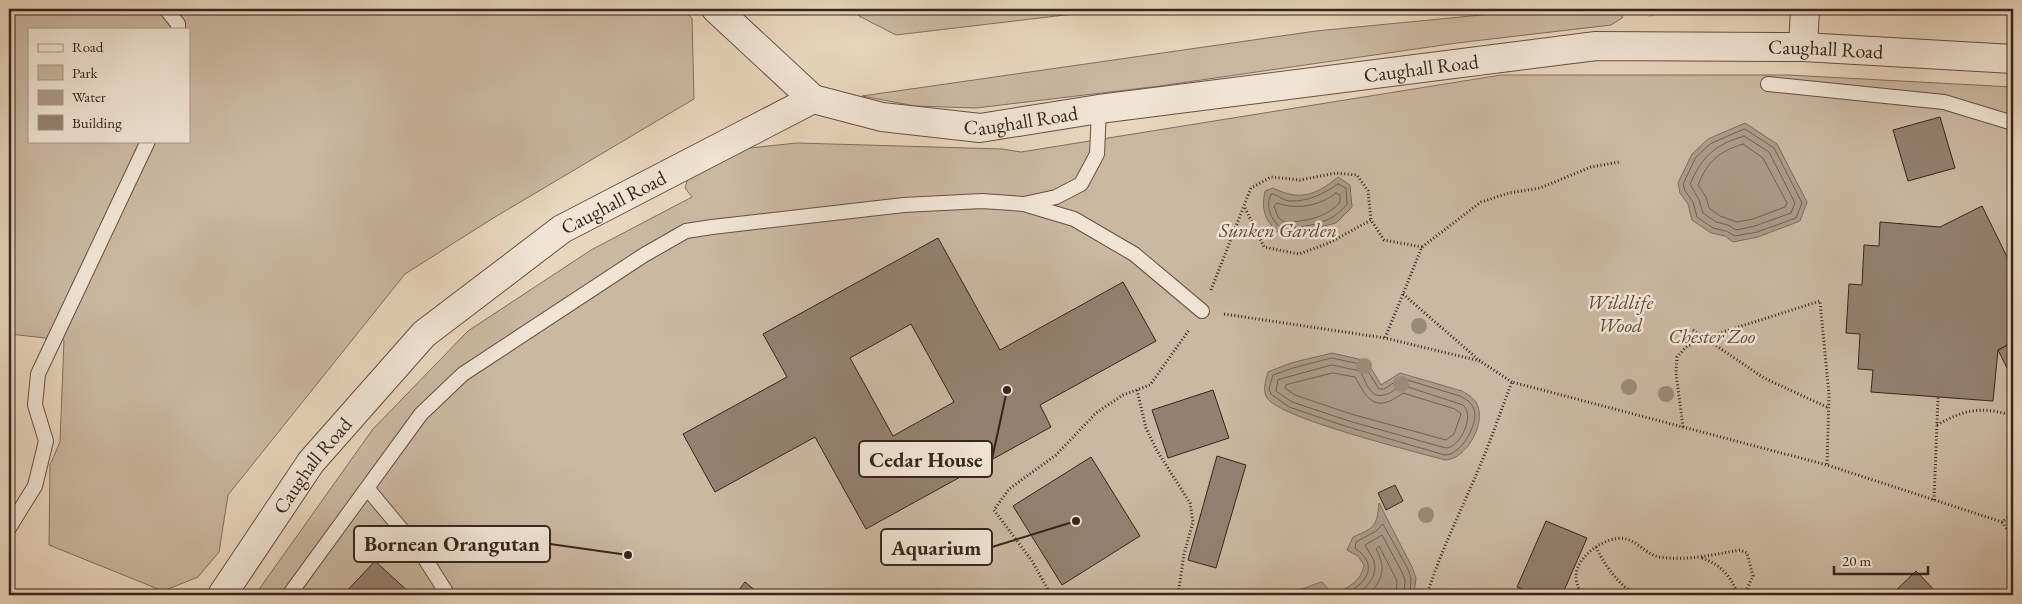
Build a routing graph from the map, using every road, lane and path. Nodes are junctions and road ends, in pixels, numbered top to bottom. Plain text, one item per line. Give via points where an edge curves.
1 (166, 9) edge
2 (716, 9) edge
3 (1805, 9) edge
4 (178, 28) edge
5 (1803, 47) junction
6 (2013, 59) edge
7 (1768, 84) dead end
8 (813, 99) junction
9 (1099, 110) junction
10 (2013, 123) edge
11 (148, 142) edge
12 (1620, 162) dead end
13 (1024, 204) junction
14 (1244, 208) junction
15 (1371, 220) junction
16 (1422, 247) junction
17 (1403, 294) junction
18 (1202, 311) junction
19 (1693, 330) dead end
20 (1385, 338) junction
21 (1704, 338) junction
22 (1480, 361) junction
23 (1512, 382) junction
24 (1137, 390) junction
25 (1938, 397) dead end
26 (1829, 408) junction
27 (2013, 416) edge
28 (1937, 425) junction
29 (1683, 427) junction
30 (1827, 465) junction
31 (367, 488) junction
32 (1934, 500) junction
33 (2013, 513) edge
34 (2002, 522) junction
35 (9, 528) edge
36 (2013, 537) edge
37 (1596, 548) junction
38 (1701, 558) junction
39 (1629, 589) junction
40 (222, 595) edge
41 (288, 595) edge
42 (448, 595) edge
43 (1051, 595) edge
44 (1178, 595) edge
45 (1427, 595) edge
46 (1581, 595) edge
47 (1623, 595) edge
48 (1636, 595) edge
49 (1738, 595) edge
50 (1744, 595) edge

1 - 4 lane
2 - 8 street
3 - 5 street
5 - 6 street, Caughall Road
5 - 9 street, Caughall Road via 1596,46
7 - 10 lane via 1944,102
8 - 9 street, Caughall Road via 882,117 980,128
8 - 40 street, Caughall Road via 562,228 424,334 312,462
9 - 13 lane via 1097,154 1081,184 1056,198
11 - 35 lane via 38,374 35,404 46,441 35,486
12 - 16 path via 1592,167 1540,188 1481,202
13 - 18 lane via 1074,220 1134,254
13 - 31 lane via 982,201 904,205 686,231 463,374 420,414
14 - 15 path via 1264,247 1299,254 1329,243
14 - 15 path via 1251,188 1271,177 1300,180 1336,173 1357,175 1368,191
14 - 18 path
15 - 16 path via 1384,240
16 - 17 path
17 - 20 path
17 - 22 path
18 - 20 path
18 - 24 path via 1150,385
19 - 21 path
20 - 22 path
21 - 26 path via 1764,378
21 - 26 path via 1820,301
21 - 29 path via 1686,347 1677,357
22 - 23 path
23 - 29 path
23 - 45 path
24 - 43 path via 1096,413 1056,455 1009,489 994,510 1032,561
24 - 44 path via 1146,428 1190,503 1192,522
25 - 28 path
26 - 30 path
27 - 28 path via 1996,410 1975,410 1954,415
28 - 32 path
29 - 30 path
30 - 32 path
31 - 41 lane
31 - 42 lane via 422,554
32 - 34 path
33 - 34 path
34 - 36 path
37 - 38 path via 1615,538 1628,539 1644,551 1658,556
37 - 39 path via 1604,564
37 - 46 path via 1580,563 1576,576
38 - 49 path via 1716,563 1726,572
38 - 50 path via 1740,550 1747,553 1753,576
39 - 47 path
39 - 48 path

